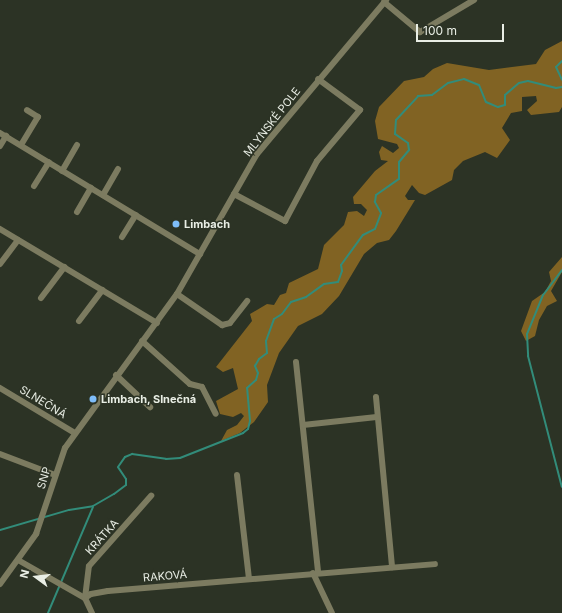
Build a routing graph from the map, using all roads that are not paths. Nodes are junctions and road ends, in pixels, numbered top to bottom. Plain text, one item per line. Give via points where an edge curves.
1 (474, 0) edge
2 (385, 1) edge
3 (318, 79) junction
4 (27, 110) dead end
5 (3, 135) edge
6 (77, 145) dead end
7 (0, 146) edge
8 (21, 146) junction
9 (48, 162) junction
10 (118, 169) dead end
11 (62, 170) junction
12 (34, 186) dead end
13 (91, 188) junction
14 (234, 194) junction
15 (103, 195) junction
16 (77, 212) dead end
17 (136, 215) junction
18 (0, 229) edge
19 (122, 237) dead end
20 (18, 240) junction
21 (200, 254) junction
22 (0, 264) edge
23 (64, 267) junction
24 (102, 290) junction
25 (177, 294) junction
26 (41, 298) dead end
27 (247, 301) dead end
28 (79, 321) dead end
29 (157, 323) junction
30 (142, 341) junction
31 (296, 362) dead end
32 (114, 377) junction
33 (0, 388) edge
34 (376, 397) dead end
35 (150, 407) dead end
36 (216, 414) dead end
37 (377, 417) junction
38 (303, 425) junction
39 (75, 433) junction
40 (0, 454) edge
41 (55, 475) junction
42 (237, 475) dead end
43 (151, 496) dead end
44 (18, 560) junction
45 (435, 564) dead end
46 (392, 567) junction
47 (316, 573) junction
48 (249, 578) junction
49 (0, 584) edge
50 (85, 598) junction
51 (92, 613) edge
52 (332, 613) edge

1 - 2 street via 420,32
2 - 3 street, MLYNSKÉ POLE
3 - 14 street, MLYNSKÉ POLE via 257,154
3 - 14 street via 360,110 317,162 285,222
4 - 8 street via 38,117
5 - 7 street
5 - 8 street
6 - 11 street
8 - 9 street
9 - 11 street
9 - 12 street
10 - 15 street
11 - 13 street
13 - 15 street
13 - 16 street
14 - 21 street, MLYNSKÉ POLE
15 - 17 street
17 - 19 street
17 - 21 street
18 - 20 street
20 - 22 street
20 - 23 street
21 - 25 street, MLYNSKÉ POLE
23 - 24 street
23 - 26 street
24 - 28 street
24 - 29 street
25 - 27 street via 222,325 230,323
25 - 29 street, MLYNSKÉ POLE
29 - 30 street, SNP
30 - 32 street, SNP
30 - 36 street via 190,384 202,387
31 - 38 street
32 - 35 street
32 - 39 street, SNP
33 - 39 street, SLNEČNÁ
34 - 37 street
37 - 38 street
37 - 46 street
38 - 47 street
39 - 41 street, SNP via 65,448
40 - 41 street
41 - 44 street, SNP via 41,523
42 - 48 street
43 - 50 street, KRÁTKA via 89,566
44 - 49 street, SNP
44 - 50 street
45 - 46 street, RAKOVÁ
46 - 47 street, RAKOVÁ
47 - 48 street, RAKOVÁ
47 - 52 street
48 - 50 street, RAKOVÁ via 108,591 91,594
50 - 51 street

